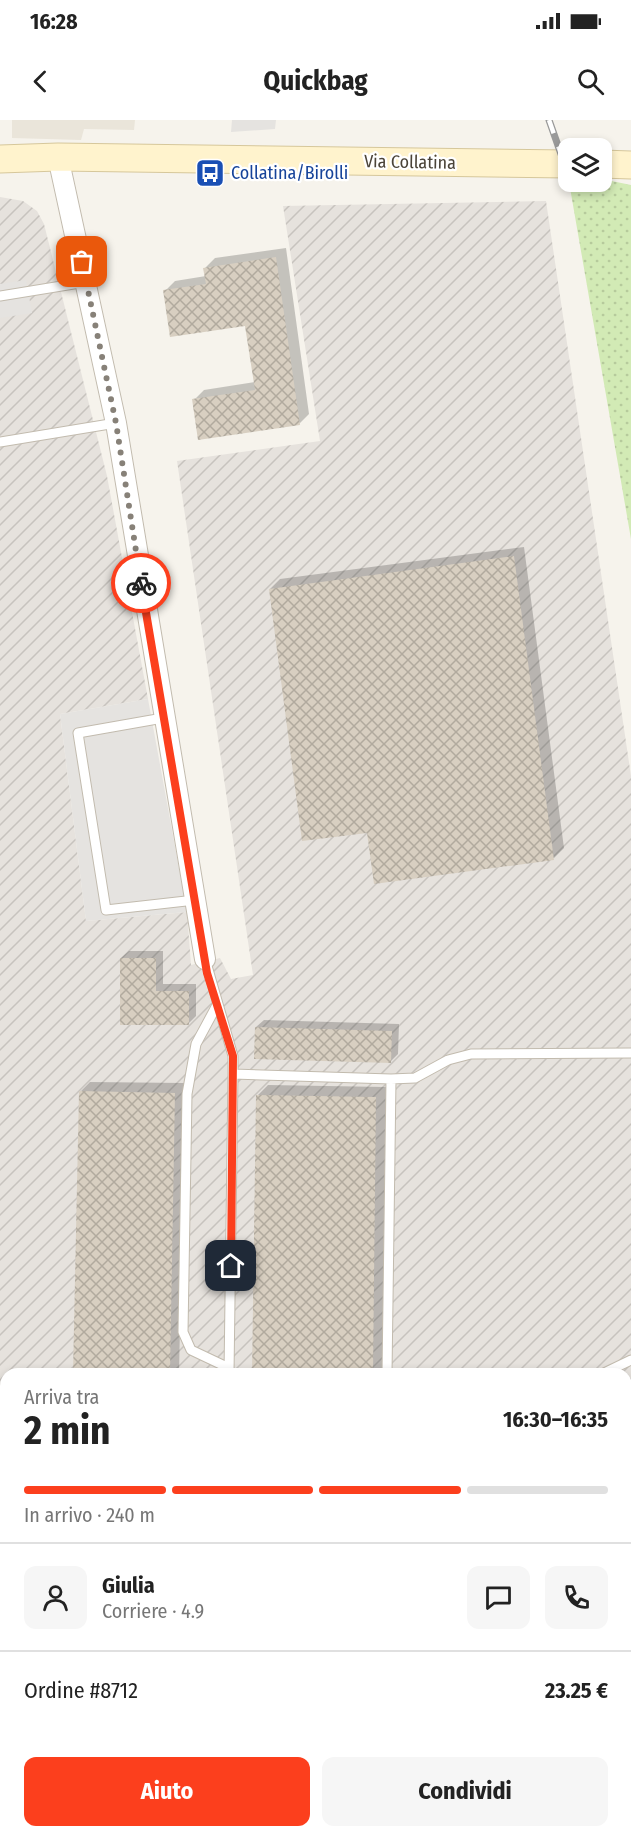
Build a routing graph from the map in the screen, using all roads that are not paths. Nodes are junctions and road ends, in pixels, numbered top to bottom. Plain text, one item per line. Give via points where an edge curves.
1 (58, 157) junction
2 (0, 159) edge
3 (558, 164) edge
4 (612, 164) edge
5 (631, 165) edge
6 (86, 282) junction
7 (0, 296) edge
8 (116, 423) junction
9 (0, 442) edge
10 (163, 718) junction
11 (195, 900) junction
12 (205, 959) joint
13 (217, 1005) junction
14 (631, 1053) edge
15 (233, 1074) junction
16 (391, 1079) junction
17 (631, 1360) edge
18 (224, 1368) edge
19 (229, 1368) edge
20 (387, 1368) edge
21 (614, 1368) edge

1 - 2 street, Via Collatina
1 - 3 street, Via Collatina
1 - 6 street
4 - 5 street
6 - 7 lane
6 - 8 street
8 - 9 lane
8 - 10 street
10 - 11 street
10 - 11 lane via 78,733 106,910
11 - 12 street
12 - 13 lane
13 - 15 lane via 233,1056
13 - 18 lane via 196,1044 187,1094 183,1332 191,1350
14 - 16 lane via 471,1054 448,1060 415,1078
15 - 16 lane
15 - 19 lane
16 - 20 lane
17 - 21 lane

